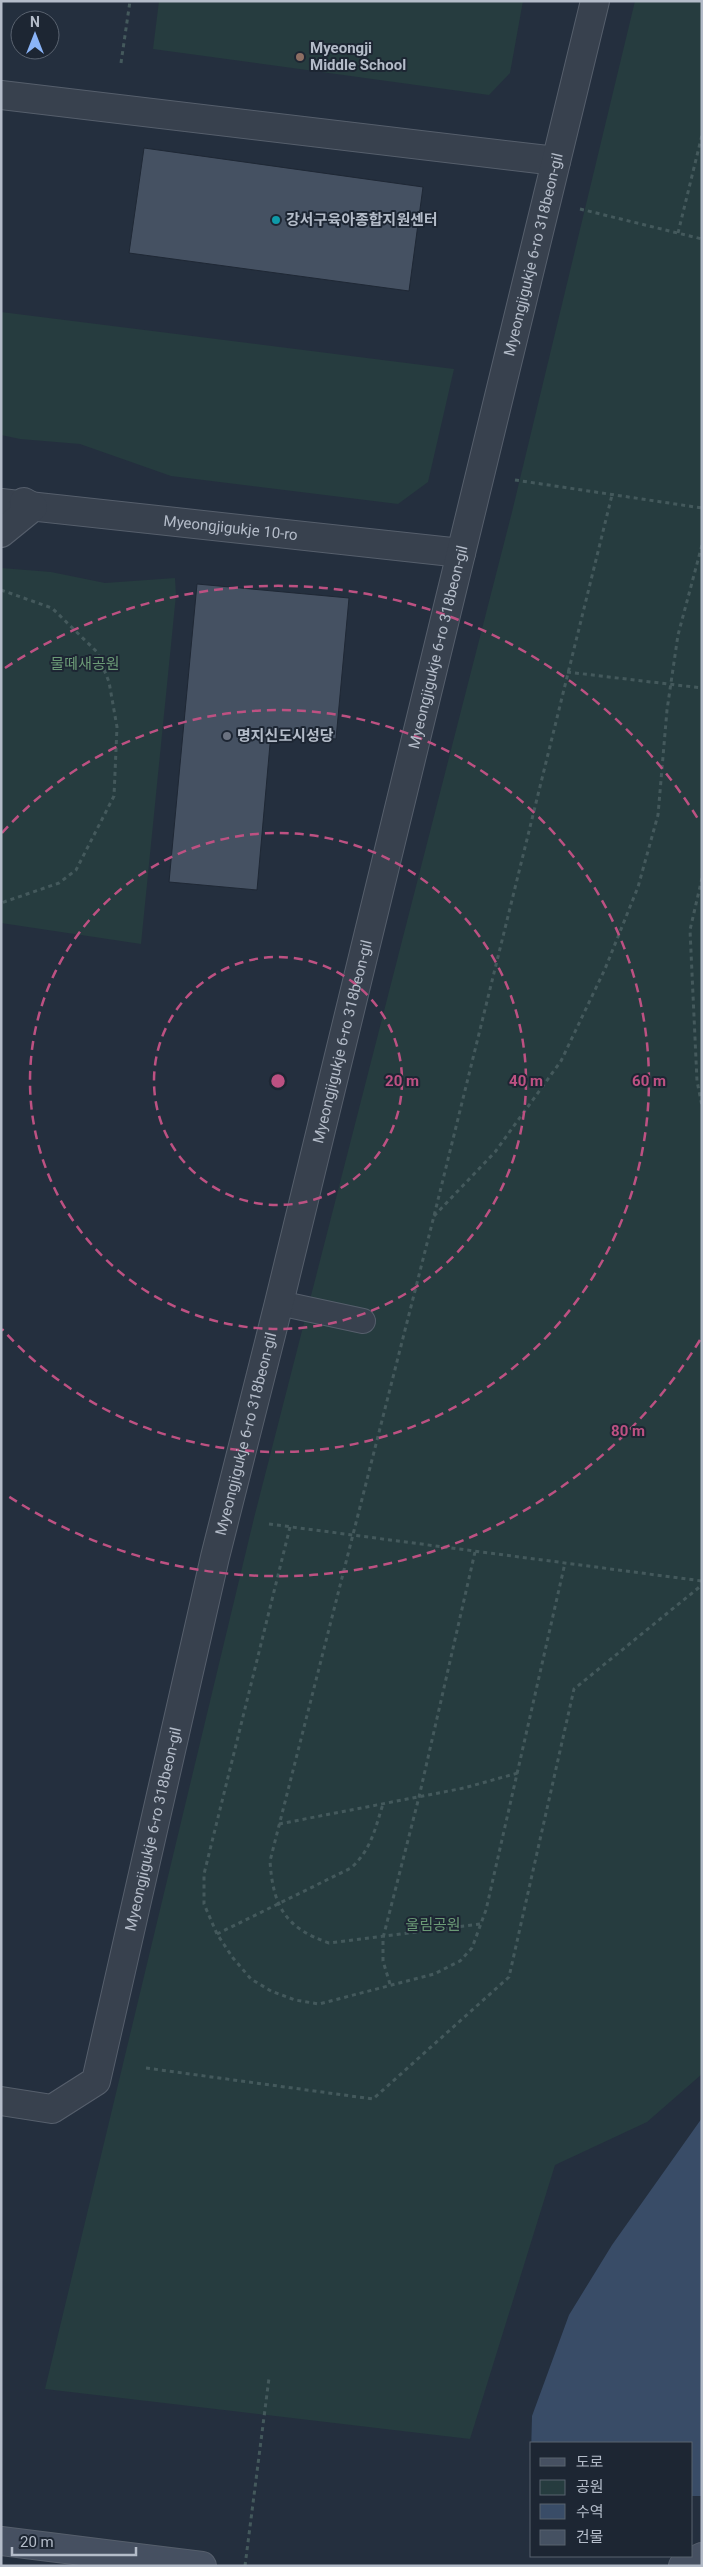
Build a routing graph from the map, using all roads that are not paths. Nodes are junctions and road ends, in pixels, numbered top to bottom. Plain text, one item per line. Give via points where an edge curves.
1 (595, 1) edge
2 (1, 95) edge
3 (556, 161) junction
4 (1, 489) edge
5 (1, 503) edge
6 (33, 507) junction
7 (1, 533) edge
8 (461, 553) junction
9 (280, 1302) junction
10 (363, 1321) dead end
11 (1, 2101) edge
12 (1, 2541) edge
13 (702, 2557) edge
14 (202, 2566) edge
15 (682, 2566) edge

1 - 3 street, Myeongjigukje 6-ro 318beon-gil
2 - 3 street
3 - 8 street, Myeongjigukje 6-ro 318beon-gil
4 - 6 street
5 - 6 street, Myeongjigukje 10-ro
6 - 7 street
6 - 8 street, Myeongjigukje 10-ro
8 - 9 street, Myeongjigukje 6-ro 318beon-gil
9 - 10 lane
9 - 11 street, Myeongjigukje 6-ro 318beon-gil via 214,1557 96,2081 52,2109
12 - 14 main road
13 - 15 main road

